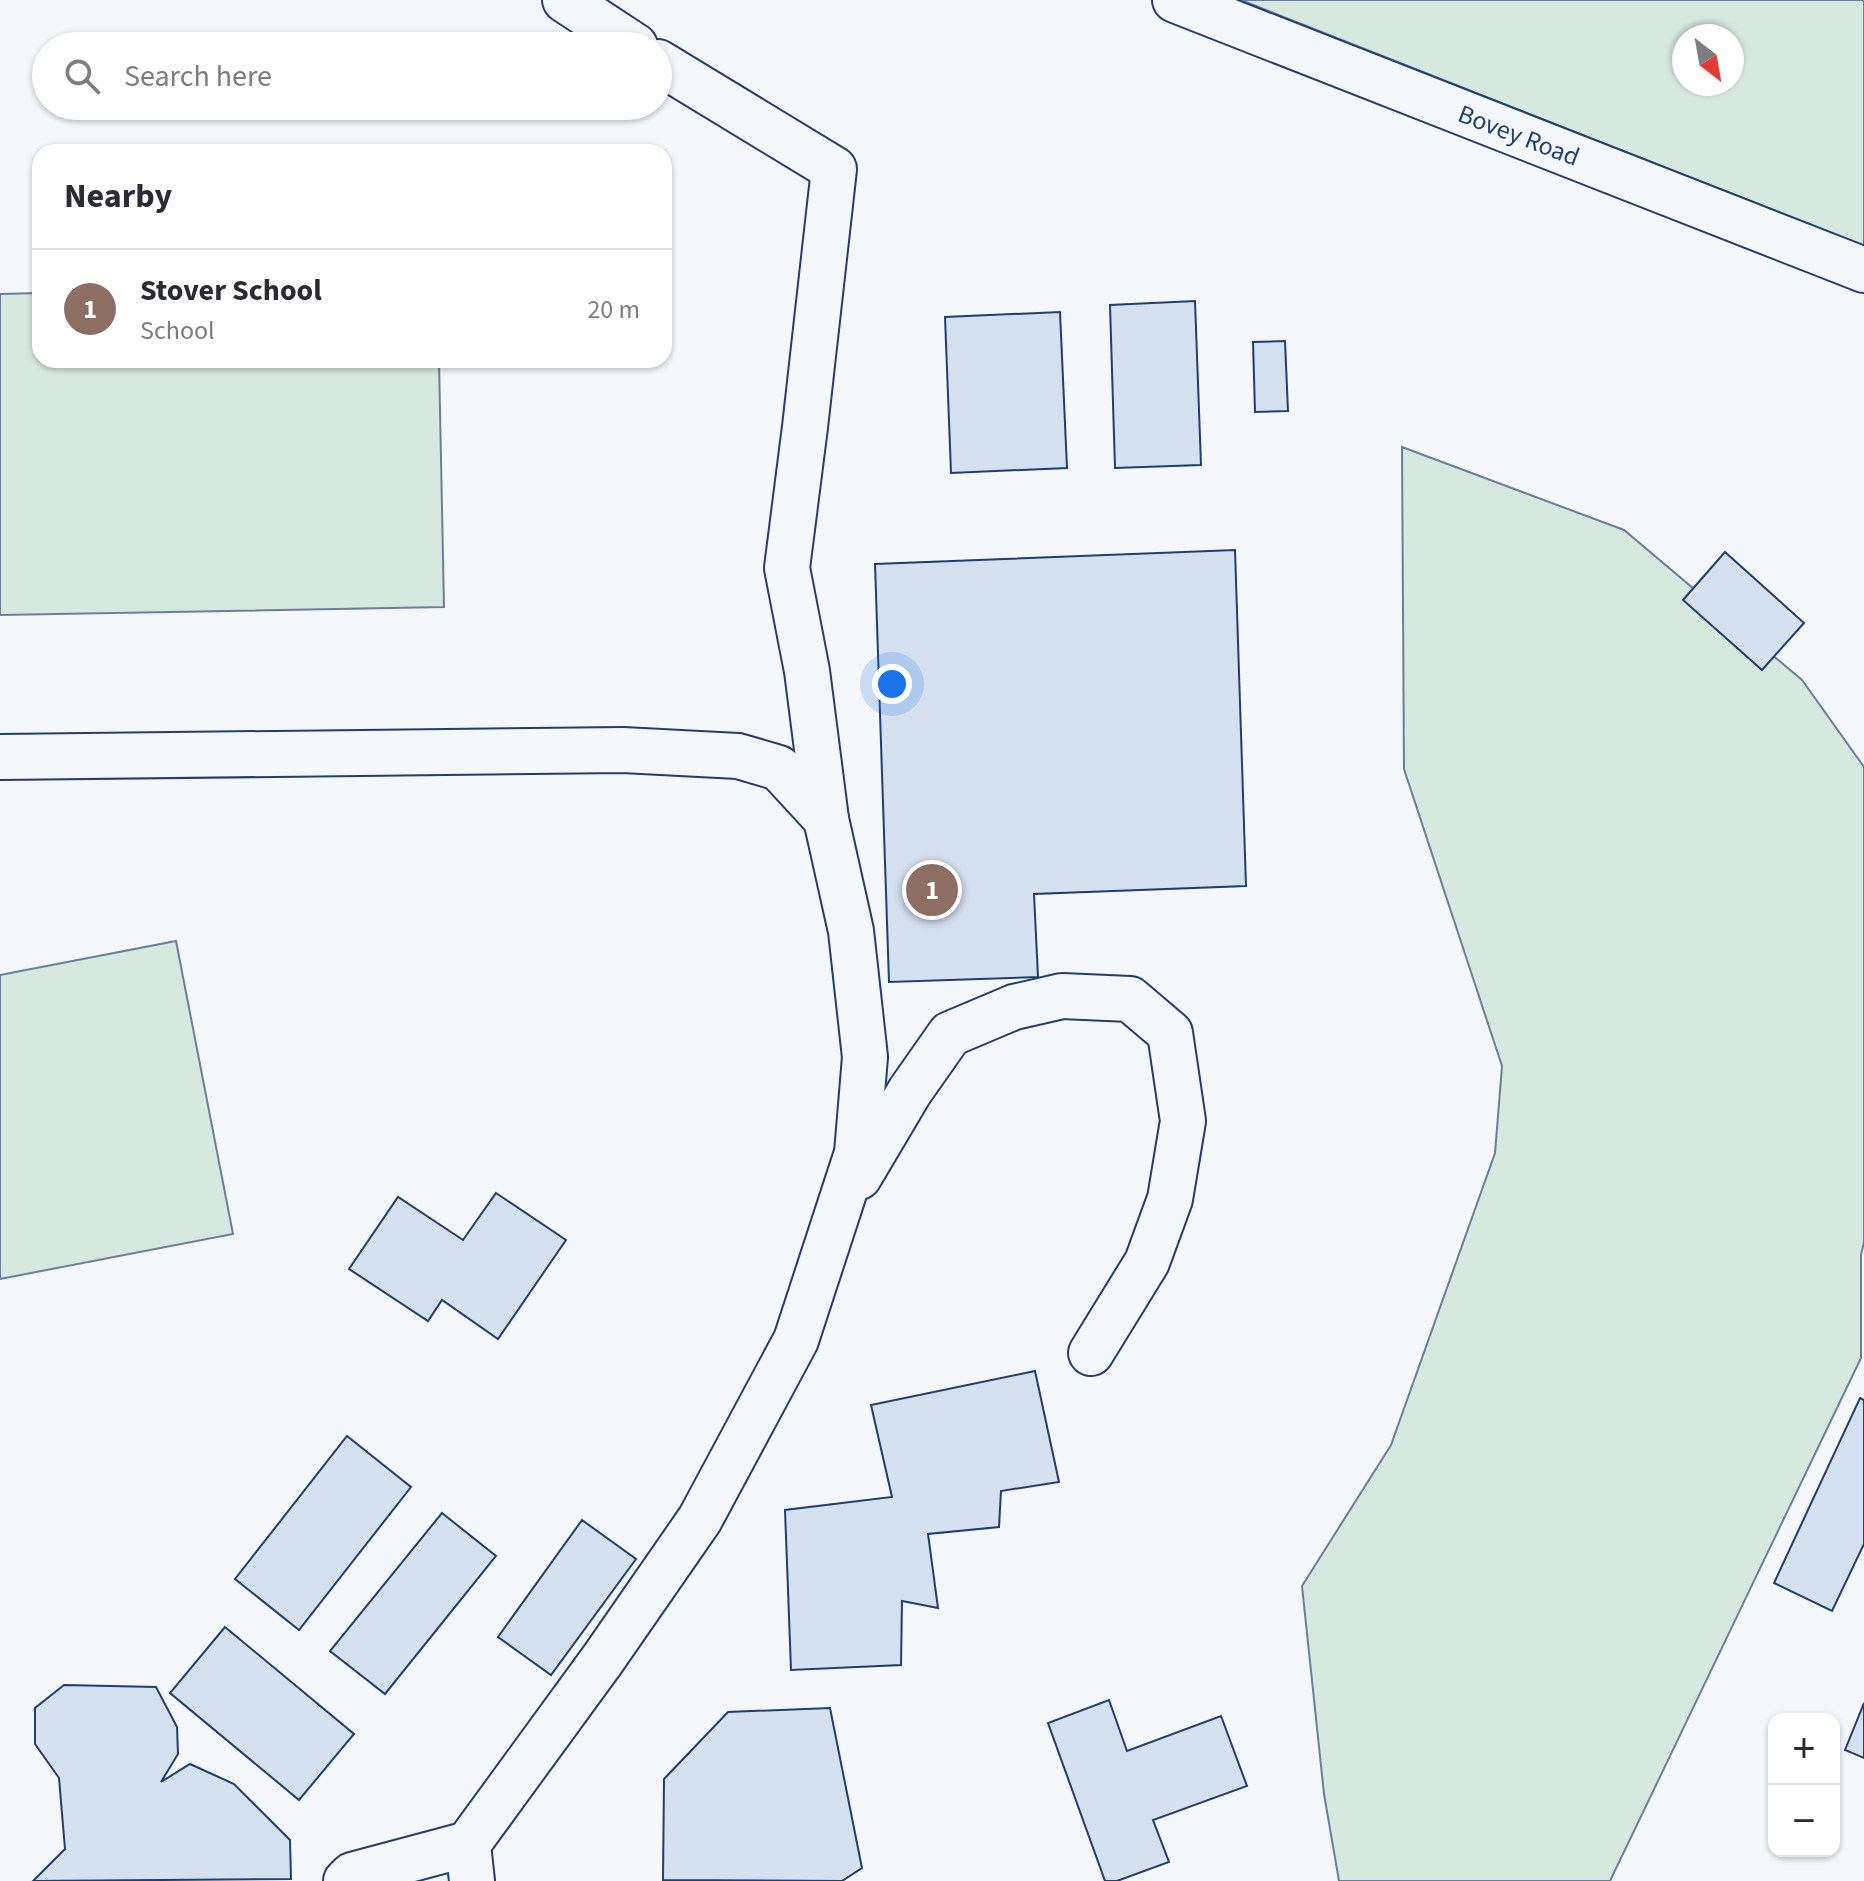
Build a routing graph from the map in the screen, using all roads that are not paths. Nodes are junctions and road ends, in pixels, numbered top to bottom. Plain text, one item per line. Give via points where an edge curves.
1 (565, 0) edge
2 (1175, 0) edge
3 (614, 32) edge
4 (672, 71) edge
5 (1864, 270) edge
6 (0, 757) edge
7 (826, 819) junction
8 (834, 1221) junction
9 (1091, 1353) dead end
10 (470, 1862) edge
11 (346, 1881) edge

1 - 3 main road
2 - 5 main road, Bovey Road
4 - 7 main road via 834,169 787,568
6 - 7 main road via 623,750 738,756 779,768
7 - 8 main road via 851,931 865,1057 857,1153
8 - 9 main road via 950,1034 1014,1007 1062,996 1130,999 1170,1033 1183,1121 1170,1199 1147,1262
8 - 10 main road via 796,1340 700,1519
10 - 11 main road via 352,1875

